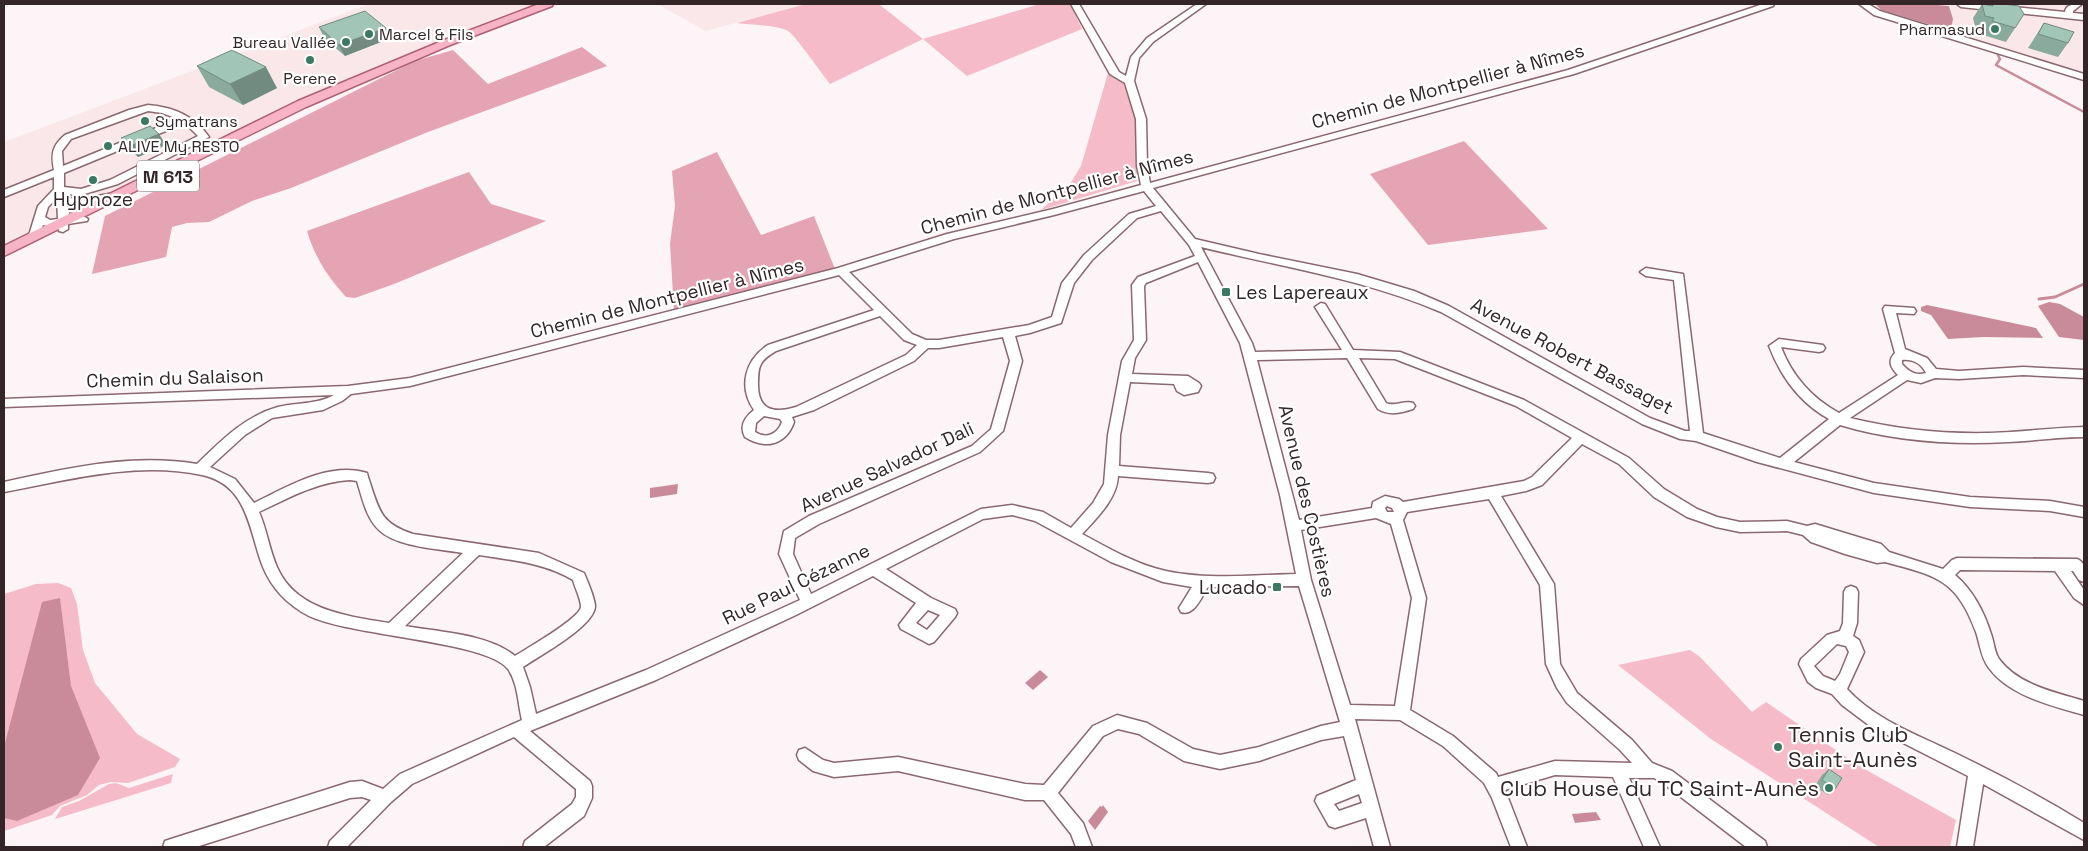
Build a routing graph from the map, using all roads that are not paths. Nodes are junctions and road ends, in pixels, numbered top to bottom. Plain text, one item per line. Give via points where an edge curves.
1 (548, 4) edge
2 (1075, 4) edge
3 (1202, 4) edge
4 (1770, 4) edge
5 (1863, 4) edge
6 (1961, 4) edge
7 (2078, 4) edge
8 (2069, 15) junction
9 (2084, 17) edge
10 (2084, 77) edge
11 (1129, 81) junction
12 (332, 91) junction
13 (184, 120) junction
14 (60, 172) junction
15 (1146, 187) junction
16 (59, 190) junction
17 (4, 194) edge
18 (114, 196) junction
19 (64, 201) junction
20 (1163, 207) junction
21 (39, 218) junction
22 (63, 226) junction
23 (31, 238) junction
24 (1192, 241) junction
25 (4, 252) edge
26 (1202, 257) junction
27 (4, 260) edge
28 (841, 271) junction
29 (1646, 272) dead end
30 (1321, 307) dead end
31 (882, 311) junction
32 (1910, 311) dead end
33 (1008, 333) junction
34 (925, 344) junction
35 (1819, 348) dead end
36 (1349, 354) junction
37 (1250, 356) junction
38 (1904, 356) junction
39 (1932, 373) junction
40 (1906, 374) junction
41 (2084, 374) edge
42 (1126, 378) junction
43 (1183, 381) dead end
44 (348, 390) junction
45 (4, 403) edge
46 (1409, 406) dead end
47 (763, 411) junction
48 (784, 414) junction
49 (1839, 419) junction
50 (2084, 432) edge
51 (1697, 436) junction
52 (1580, 438) junction
53 (1782, 464) junction
54 (199, 470) junction
55 (1112, 471) junction
56 (1208, 478) dead end
57 (4, 487) edge
58 (1492, 493) junction
59 (251, 510) junction
60 (2084, 512) edge
61 (1398, 513) junction
62 (1293, 526) junction
63 (1072, 536) junction
64 (475, 550) junction
65 (2059, 565) junction
66 (873, 568) junction
67 (1946, 575) junction
68 (2084, 576) edge
69 (1304, 580) junction
70 (1204, 581) junction
71 (1851, 592) dead end
72 (2084, 599) edge
73 (808, 602) junction
74 (926, 602) dead end
75 (1186, 608) dead end
76 (391, 630) junction
77 (1845, 638) junction
78 (514, 665) junction
79 (1837, 688) junction
80 (2084, 708) edge
81 (1345, 712) junction
82 (1402, 713) junction
83 (523, 727) junction
84 (1348, 728) junction
85 (805, 755) dead end
86 (1647, 770) junction
87 (1618, 771) junction
88 (1977, 772) junction
89 (1364, 784) junction
90 (1495, 786) junction
91 (1048, 793) junction
92 (385, 797) junction
93 (1371, 808) junction
94 (2084, 832) edge
95 (172, 847) edge
96 (336, 847) edge
97 (531, 847) edge
98 (1084, 847) edge
99 (1382, 847) edge
100 (1519, 847) edge
101 (1652, 847) edge
102 (1759, 847) edge
103 (1965, 847) edge

1 - 12 main road, M 613
2 - 11 street via 1114,74
3 - 11 street via 1150,40 1135,56
4 - 15 street, Chemin de Montpellier à Nîmes via 1572,72
5 - 10 street via 1878,13
6 - 8 street
7 - 8 street via 2069,10
8 - 9 street
11 - 15 street via 1141,119
12 - 18 main road, M 613
12 - 22 main road, M 613 via 83,219
13 - 14 street
13 - 14 street via 162,108 148,108 68,137 55,151
13 - 16 street via 200,129 204,137 114,182 80,192
14 - 16 street
14 - 17 street
15 - 20 street, Avenue des Costières
15 - 28 street, Chemin de Montpellier à Nîmes via 951,236
16 - 19 street
16 - 21 street via 43,206
18 - 19 street via 81,202
18 - 22 main road, M 613
19 - 22 street
20 - 24 street, Avenue des Costières
20 - 33 street via 1134,216 1084,262 1068,282 1057,320
21 - 22 street
21 - 23 street
22 - 23 main road, M 613
22 - 27 main road, M 613
23 - 25 main road, M 613
24 - 26 street, Avenue des Costières
24 - 51 street, Avenue Robert Bassaget via 1357,278 1410,294 1445,309 1646,421 1684,436
26 - 37 street, Avenue des Costières
26 - 42 street via 1138,284 1140,340 1138,349 1129,357
28 - 31 street
28 - 44 street, Chemin de Montpellier à Nîmes via 410,382
29 - 51 street via 1679,277
30 - 36 street
31 - 34 street via 908,338
31 - 47 street via 762,354 752,367 751,397
32 - 38 street via 1889,308 1899,351
33 - 34 street
33 - 73 street, Avenue Salvador Dali via 1016,361 997,431 989,440 976,449 814,520 789,535 786,554
34 - 48 street via 910,358 797,412
35 - 49 street via 1779,343 1775,346 1786,374 1797,387
36 - 37 street
36 - 46 street via 1382,406 1390,410
36 - 52 street via 1396,355 1520,403
37 - 62 street, Avenue des Costières
38 - 39 street via 1920,360 1929,366
38 - 40 street via 1899,356 1895,362
39 - 40 street via 1923,379
39 - 41 street via 1959,375 2024,371
40 - 49 street
42 - 43 street
42 - 55 street via 1114,435
44 - 45 street, Chemin du Salaison
44 - 54 street via 328,405 270,414 253,422
47 - 48 street
47 - 48 street via 750,420 747,428 749,434 760,440 782,434 788,422
49 - 50 street via 1907,433 1958,438
49 - 53 street
51 - 53 street, Avenue Robert Bassaget
52 - 58 street via 1537,481
52 - 67 street via 1624,461 1659,493 1692,513 1716,522 1740,527 1787,526 1838,545
53 - 60 street, Avenue Robert Bassaget via 1910,495 2050,506
54 - 57 street via 170,465 140,465
54 - 59 street via 235,486
55 - 56 street
55 - 63 street via 1111,484 1098,507
58 - 61 street
58 - 86 street via 1548,584 1553,664 1562,682 1572,698 1626,745
59 - 64 street via 310,484 353,474 362,477 372,508 382,525 391,532
59 - 76 street via 270,572 295,599 327,617
61 - 62 street via 1388,518 1379,512
61 - 82 street via 1419,598
62 - 69 street, Avenue des Costières
63 - 66 street, Rue Paul Cézanne via 1038,516 1012,510 981,514
63 - 70 street, Rue Paul Cézanne via 1163,576
64 - 76 street
64 - 78 street via 539,559 571,572 578,577 584,590 588,606 585,615
65 - 67 street via 1957,564
65 - 68 street via 2077,565
65 - 72 street
66 - 73 street, Rue Paul Cézanne
66 - 74 street
67 - 80 street via 1969,600 1991,659 1999,669 2025,687
69 - 70 street, Rue Paul Cézanne
69 - 81 street, Avenue des Costières
70 - 75 street
71 - 77 street via 1850,623
73 - 83 street, Rue Paul Cézanne via 651,675
76 - 78 street via 480,646 498,653
77 - 79 street via 1858,653 1844,683
77 - 79 street via 1838,636 1832,639 1806,664 1817,681
78 - 83 street via 523,690
79 - 88 street via 1851,704 1880,722
81 - 82 street
81 - 84 street, Avenue des Costières
82 - 90 street via 1448,741
83 - 92 street, Rue Paul Cézanne via 406,779
83 - 97 street via 584,786 584,798 578,810
84 - 89 street, Avenue des Costières
84 - 91 street via 1220,762 1190,756 1142,728 1116,722 1098,731
85 - 91 street via 819,766 834,770 898,764 1025,792
86 - 87 street
86 - 102 street via 1666,776
87 - 90 street via 1554,768
87 - 101 street
88 - 94 street
88 - 103 street
89 - 93 street, Avenue des Costières
89 - 93 street via 1323,801 1335,820
90 - 100 street
91 - 98 street via 1078,829
92 - 95 street via 362,789 350,790
92 - 96 street, Rue Paul Cézanne
93 - 99 street, Avenue des Costières

